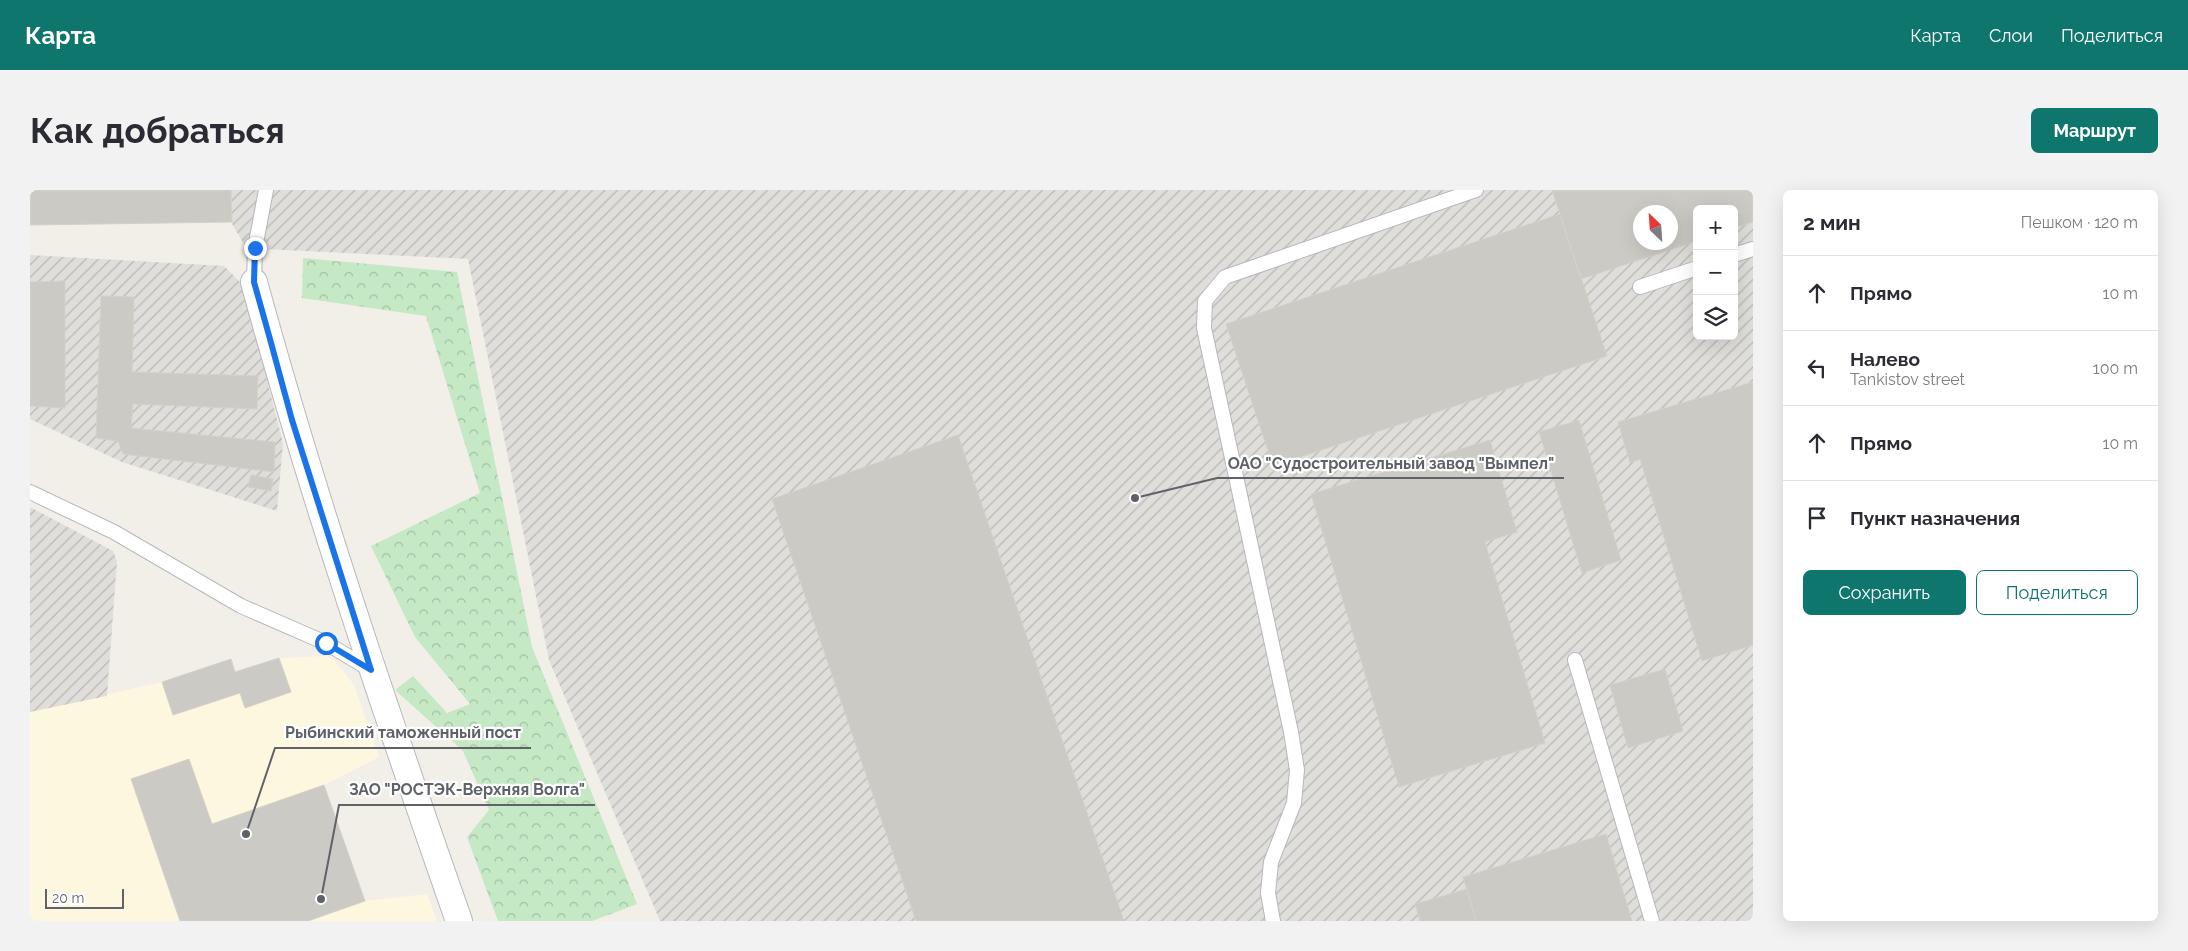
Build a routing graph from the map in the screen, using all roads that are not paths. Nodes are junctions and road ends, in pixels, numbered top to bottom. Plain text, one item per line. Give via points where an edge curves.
1 (266, 190) edge
2 (1476, 190) edge
3 (1753, 251) edge
4 (1738, 255) edge
5 (1693, 269) edge
6 (254, 282) joint
7 (1640, 287) dead end
8 (30, 492) edge
9 (1574, 660) dead end
10 (371, 670) junction
11 (459, 921) edge
12 (1273, 921) edge
13 (1652, 921) edge

1 - 6 lane via 255,248
2 - 12 lane via 1225,277 1205,301 1204,328 1297,770 1294,803 1271,862 1268,893
3 - 4 lane
5 - 7 lane
6 - 10 street via 292,420
8 - 10 lane via 114,532 241,606 326,643
9 - 13 lane
10 - 11 street

